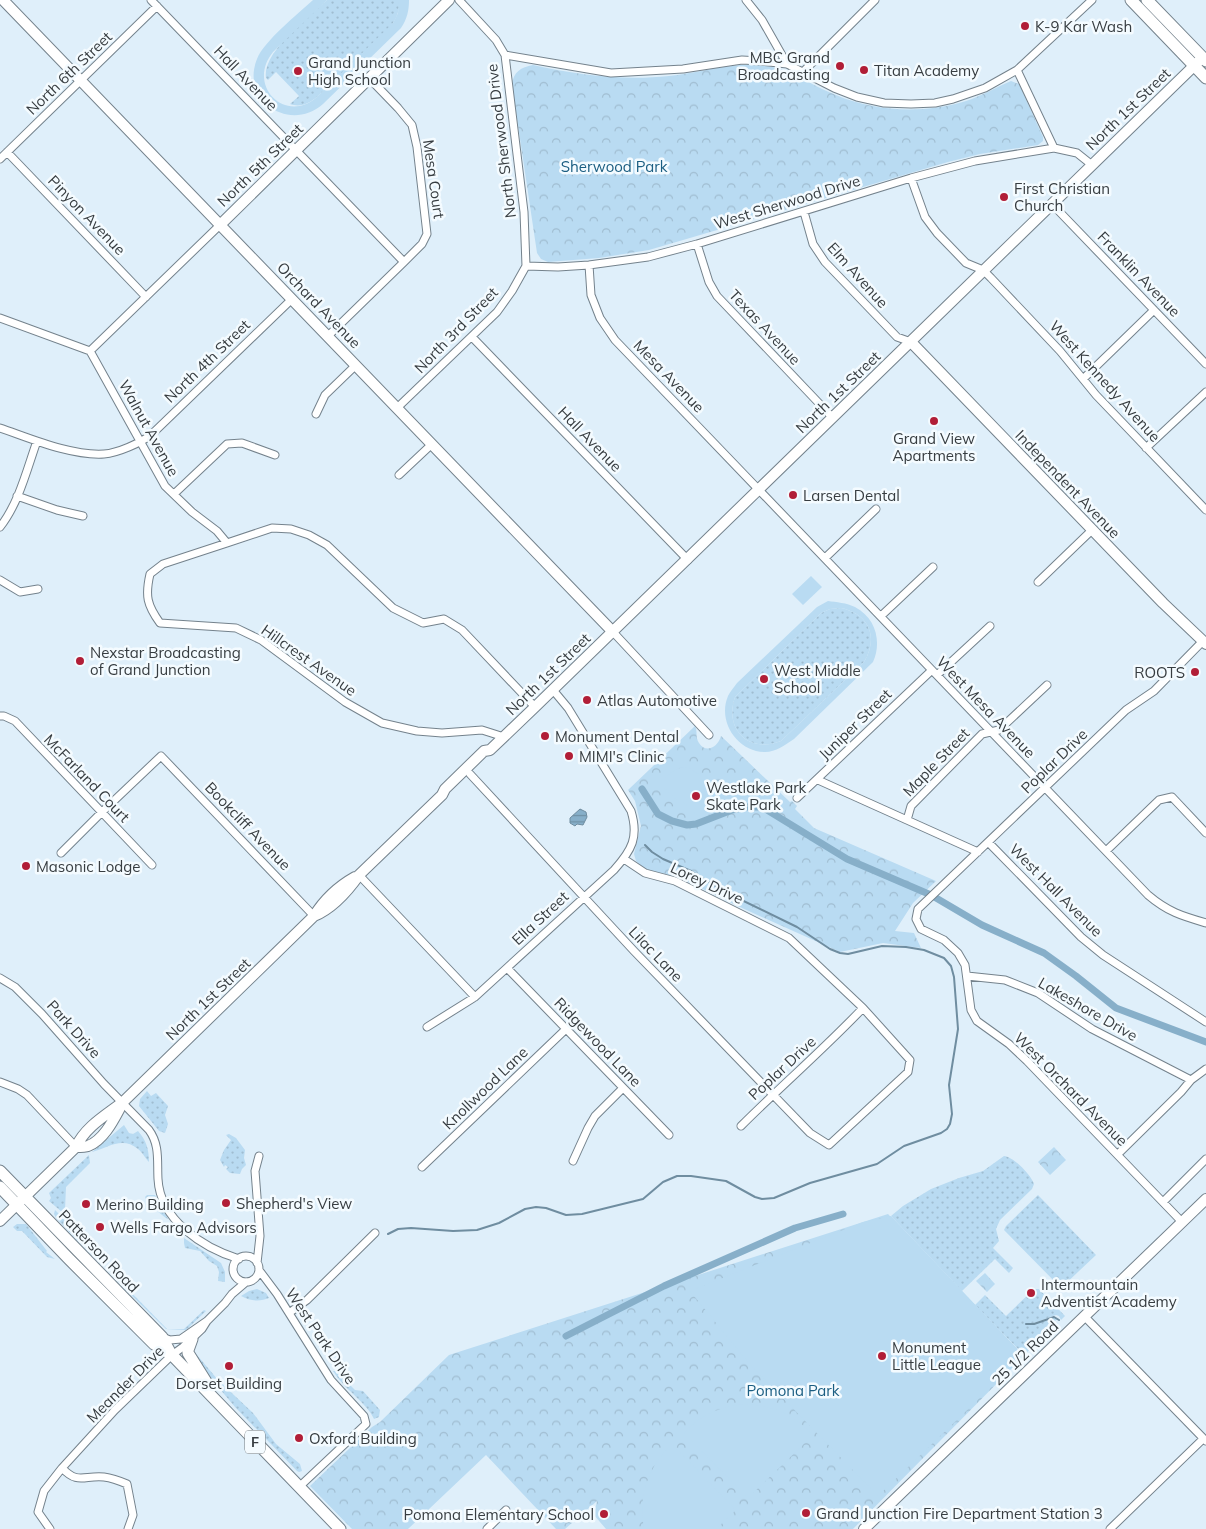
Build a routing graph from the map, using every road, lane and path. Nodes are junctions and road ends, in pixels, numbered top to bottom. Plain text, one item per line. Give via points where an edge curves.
1 (151, 0) edge
2 (449, 0) edge
3 (459, 0) edge
4 (746, 0) edge
5 (876, 0) edge
6 (1092, 0) edge
7 (1131, 0) edge
8 (1140, 0) edge
9 (1147, 0) edge
10 (4, 2) edge
11 (157, 6) junction
12 (1156, 9) junction
13 (505, 56) junction
14 (1202, 59) edge
15 (787, 64) junction
16 (1017, 70) junction
17 (803, 72) junction
18 (1206, 78) edge
19 (370, 79) junction
20 (82, 80) junction
21 (1054, 148) junction
22 (297, 151) junction
23 (7, 152) junction
24 (0, 159) edge
25 (1092, 165) junction
26 (910, 178) junction
27 (1052, 204) junction
28 (804, 212) junction
29 (220, 225) junction
30 (697, 244) junction
31 (404, 262) junction
32 (590, 265) junction
33 (526, 266) junction
34 (983, 270) junction
35 (146, 297) junction
36 (292, 298) junction
37 (1154, 310) junction
38 (0, 318) edge
39 (328, 336) junction
40 (472, 337) junction
41 (911, 342) junction
42 (90, 351) junction
43 (1206, 364) edge
44 (356, 365) junction
45 (1083, 378) junction
46 (1206, 392) edge
47 (397, 408) junction
48 (316, 414) dead end
49 (832, 418) junction
50 (0, 428) edge
51 (38, 441) junction
52 (141, 442) junction
53 (432, 444) junction
54 (1146, 448) junction
55 (275, 456) dead end
56 (399, 475) dead end
57 (760, 490) junction
58 (174, 494) junction
59 (17, 496) junction
60 (876, 509) dead end
61 (1206, 510) edge
62 (83, 516) dead end
63 (0, 527) edge
64 (1092, 530) junction
65 (227, 543) junction
66 (825, 558) junction
67 (688, 560) junction
68 (933, 567) dead end
69 (0, 580) edge
70 (1038, 582) dead end
71 (38, 589) dead end
72 (881, 616) junction
73 (990, 626) dead end
74 (613, 632) junction
75 (1204, 643) edge
76 (935, 673) junction
77 (1047, 685) dead end
78 (553, 690) junction
79 (535, 707) junction
80 (0, 716) edge
81 (992, 732) junction
82 (709, 734) dead end
83 (504, 737) junction
84 (490, 750) junction
85 (470, 774) junction
86 (818, 780) junction
87 (1046, 788) junction
88 (442, 795) junction
89 (797, 798) dead end
90 (100, 813) junction
91 (907, 820) junction
92 (1206, 833) edge
93 (988, 843) junction
94 (978, 852) junction
95 (1106, 852) junction
96 (61, 853) dead end
97 (624, 859) junction
98 (152, 865) dead end
99 (358, 875) junction
100 (584, 897) junction
101 (925, 903) joint
102 (314, 916) junction
103 (1206, 923) edge
104 (507, 968) junction
105 (967, 976) junction
106 (0, 978) edge
107 (475, 997) junction
108 (863, 1008) junction
109 (1206, 1022) edge
110 (427, 1027) dead end
111 (566, 1029) junction
112 (1206, 1070) edge
113 (1191, 1080) junction
114 (0, 1082) edge
115 (623, 1088) junction
116 (772, 1095) junction
117 (123, 1102) junction
118 (741, 1126) dead end
119 (669, 1135) dead end
120 (829, 1145) joint
121 (76, 1147) junction
122 (1118, 1154) junction
123 (259, 1156) dead end
124 (1206, 1159) edge
125 (574, 1161) dead end
126 (422, 1167) dead end
127 (0, 1171) edge
128 (0, 1187) edge
129 (1206, 1199) edge
130 (21, 1201) junction
131 (1163, 1202) junction
132 (0, 1221) edge
133 (1182, 1222) junction
134 (375, 1233) dead end
135 (259, 1244) junction
136 (218, 1252) junction
137 (247, 1257) junction
138 (239, 1259) junction
139 (258, 1267) junction
140 (233, 1269) junction
141 (236, 1277) junction
142 (254, 1280) junction
143 (246, 1282) junction
144 (270, 1286) junction
145 (230, 1296) junction
146 (289, 1313) junction
147 (1084, 1317) junction
148 (207, 1321) junction
149 (162, 1337) junction
150 (192, 1339) junction
151 (172, 1355) junction
152 (219, 1404) junction
153 (1205, 1440) edge
154 (62, 1468) junction
155 (299, 1487) junction
156 (506, 1510) dead end
157 (50, 1529) edge
158 (128, 1529) edge
159 (340, 1529) edge
160 (487, 1529) edge
161 (864, 1529) edge
162 (1110, 1529) edge

1 - 11 street, Hall Avenue
2 - 19 street, North 5th Street
3 - 13 street, North Sherwood Drive via 496,40
4 - 15 street via 762,20
5 - 17 street
6 - 16 street
7 - 14 main road
8 - 12 main road
9 - 12 main road
10 - 20 street, Orchard Avenue
11 - 20 street, North 6th Street
11 - 22 street, Hall Avenue
12 - 14 main road
13 - 15 street via 612,73 683,69 742,60
13 - 33 street, North Sherwood Drive via 524,212
14 - 18 main road
14 - 25 street, North 1st Street
15 - 17 street
16 - 17 street via 962,97 911,104 857,97
16 - 21 street
19 - 22 street, North 5th Street
19 - 31 street, Mesa Court via 412,125 417,147 427,234
20 - 23 street, North 6th Street
20 - 29 street, Orchard Avenue
21 - 25 street via 1077,153
21 - 26 street, West Sherwood Drive
22 - 29 street, North 5th Street
22 - 31 street, Hall Avenue
23 - 24 street, North 6th Street
23 - 35 street, Pinyon Avenue
25 - 27 street, North 1st Street
26 - 28 street, West Sherwood Drive
26 - 34 street, West Kennedy Avenue via 925,217 937,233 966,263
27 - 34 street, North 1st Street
27 - 37 street, Franklin Avenue
28 - 30 street, West Sherwood Drive
28 - 41 street, Elm Avenue via 813,244 825,262 896,337
29 - 35 street, North 5th Street
29 - 36 street, Orchard Avenue
30 - 32 street, West Sherwood Drive via 648,257
30 - 49 street, Texas Avenue via 717,296
31 - 39 street
32 - 33 street, West Sherwood Drive
32 - 57 street, Mesa Avenue via 591,295 600,318 615,340
33 - 40 street, North 3rd Street via 497,312
34 - 41 street, North 1st Street
34 - 45 street, West Kennedy Avenue
35 - 42 street, North 5th Street
36 - 39 street, Orchard Avenue
36 - 52 street, North 4th Street
37 - 43 street, Franklin Avenue
37 - 45 street
38 - 42 street
39 - 44 street, Orchard Avenue
40 - 47 street, North 3rd Street
40 - 67 street, Hall Avenue
41 - 49 street, North 1st Street
41 - 64 street, Independent Avenue
42 - 52 street, Walnut Avenue
44 - 47 street, Orchard Avenue
44 - 48 street via 325,394
45 - 54 street, West Kennedy Avenue
46 - 54 street
47 - 53 street, Orchard Avenue
49 - 57 street, North 1st Street
50 - 51 street
51 - 52 street via 67,450 105,454
51 - 59 street
52 - 58 street, Walnut Avenue via 165,486
53 - 56 street
53 - 74 street, Orchard Avenue
54 - 61 street, West Kennedy Avenue
55 - 58 street via 242,443 227,444
57 - 66 street, West Mesa Avenue
57 - 67 street, North 1st Street
58 - 65 street, Walnut Avenue
59 - 62 street
59 - 63 street
60 - 66 street
64 - 70 street
64 - 75 street, Independent Avenue
65 - 79 street via 272,528 291,529 327,545 393,608 423,623 444,619 462,630
65 - 83 street, Hillcrest Avenue via 163,564 150,574 147,588 150,609 160,623 236,628 261,640 345,702 382,723 417,731 482,730
66 - 72 street, West Mesa Avenue
67 - 74 street, North 1st Street
68 - 72 street
69 - 71 street via 20,592
72 - 76 street, West Mesa Avenue
73 - 76 street, Juniper Street
74 - 78 street, North 1st Street
74 - 82 street
75 - 87 street, Poplar Drive via 1154,691 1126,710
76 - 81 street, West Mesa Avenue
76 - 86 street, Juniper Street
77 - 81 street, Maple Street via 999,730
78 - 79 street, North 1st Street
78 - 97 street via 568,708 630,811 633,839
79 - 83 street, North 1st Street
80 - 90 street, McFarland Court via 14,721
81 - 87 street, West Mesa Avenue
81 - 91 street, Maple Street via 982,734 911,806
83 - 84 street, North 1st Street
84 - 85 street, North 1st Street
84 - 88 street, North 1st Street via 484,751
85 - 88 street, North 1st Street
85 - 100 street, Lilac Lane
86 - 89 street, Juniper Street
86 - 91 street
87 - 93 street, Poplar Drive
87 - 95 street, West Mesa Avenue
88 - 99 street, North 1st Street
90 - 96 street
90 - 98 street, McFarland Court
90 - 102 street, Bookcliff Avenue via 161,756
91 - 94 street
92 - 95 street via 1172,797 1159,800
93 - 94 street, Poplar Drive
93 - 109 street, West Hall Avenue via 1081,937
94 - 101 street, Poplar Drive
95 - 103 street, West Mesa Avenue via 1160,906 1187,919
97 - 100 street, Ella Street
97 - 108 street, Lorey Drive via 645,873 675,881 788,938
99 - 102 street, North 1st Street via 344,883
99 - 107 street
100 - 104 street, Ella Street
100 - 116 street, Lilac Lane
101 - 105 street, West Orchard Avenue via 918,909 916,919 921,929 944,940 958,953
102 - 117 street, North 1st Street
104 - 107 street, Ella Street
104 - 111 street, Ridgewood Lane
105 - 113 street, Lakeshore Drive via 1005,980 1038,993 1092,1029
105 - 122 street, West Orchard Avenue via 971,1010 977,1021 1009,1044
106 - 117 street, Park Drive via 15,987 35,1007
107 - 110 street, Ella Street
108 - 116 street, Poplar Drive
108 - 120 street, Lorey Drive via 910,1060 908,1072
111 - 115 street, Ridgewood Lane
111 - 126 street, Knollwood Lane
112 - 113 street
113 - 122 street
114 - 121 street via 27,1095
115 - 119 street, Ridgewood Lane
115 - 125 street via 595,1116
116 - 118 street, Poplar Drive
116 - 120 street, Lilac Lane via 810,1133
117 - 121 street, North 1st Street via 92,1126
117 - 136 street via 153,1135 158,1150 160,1192 167,1208 179,1224
121 - 130 street, North 1st Street
122 - 131 street, West Orchard Avenue
123 - 135 street via 255,1171
124 - 131 street
127 - 130 main road, Patterson Road / F
128 - 130 main road, Patterson Road / F
129 - 133 street, 25 1/2 Road
130 - 132 street, North 1st Street
130 - 149 main road, Patterson Road / F
130 - 151 main road, Patterson Road / F via 154,1344
131 - 133 street, West Orchard Avenue
133 - 147 street, 25 1/2 Road
134 - 146 street via 307,1300
135 - 137 street
135 - 139 street
136 - 138 street
136 - 140 street
137 - 138 street
137 - 139 street via 255,1260
138 - 140 street
139 - 142 street
139 - 144 street, West Park Drive
140 - 141 street
141 - 143 street
141 - 145 street, Meander Drive
142 - 143 street
142 - 144 street, West Park Drive
143 - 145 street, Meander Drive
144 - 146 street, West Park Drive
145 - 148 street, Meander Drive
146 - 155 street, West Park Drive via 331,1380 364,1416 366,1424
147 - 153 street
147 - 161 street, 25 1/2 Road
148 - 149 street, Meander Drive via 181,1339
148 - 150 street, Meander Drive
149 - 151 main road, Patterson Road / F
150 - 151 street, Meander Drive
150 - 152 main road via 188,1353
151 - 152 main road, Patterson Road / F
151 - 154 street, Meander Drive
152 - 155 main road, Patterson Road / F
153 - 162 street
154 - 157 street, Meander Drive via 44,1492 38,1512
154 - 158 street via 75,1478 103,1477 127,1484 133,1515
155 - 159 main road, Patterson Road / F
156 - 160 street

